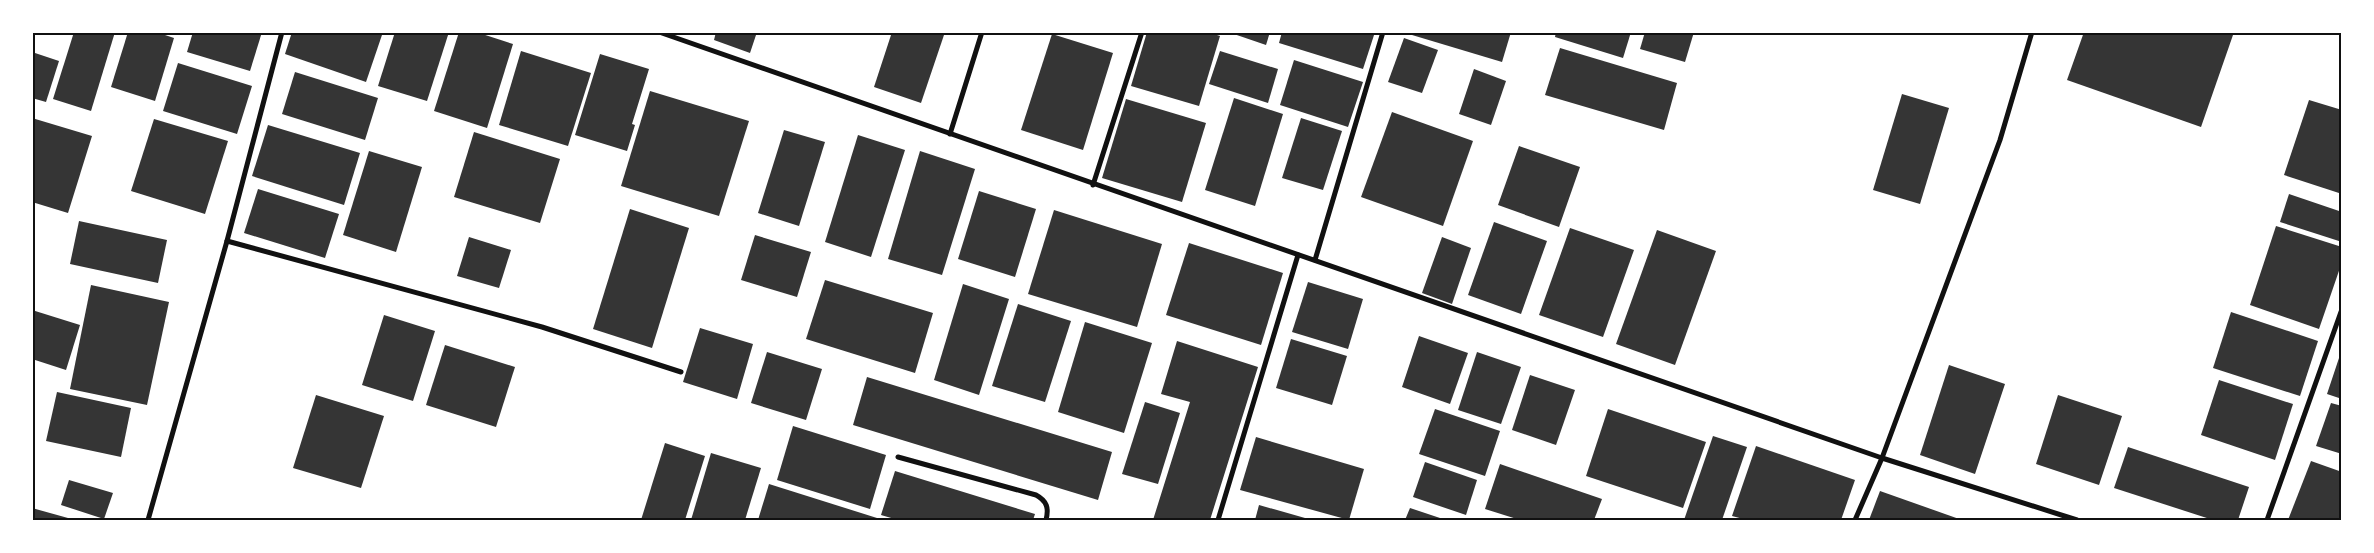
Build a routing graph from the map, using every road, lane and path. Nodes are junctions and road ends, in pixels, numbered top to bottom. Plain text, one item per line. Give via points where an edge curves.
1 (282, 32) edge
2 (659, 32) edge
3 (982, 32) edge
4 (1142, 32) edge
5 (1383, 32) edge
6 (2032, 32) edge
7 (950, 134) junction
8 (1093, 185) junction
9 (227, 241) junction
10 (1298, 256) junction
11 (1315, 260) junction
12 (2342, 309) edge
13 (681, 372) dead end
14 (898, 457) dead end
15 (1882, 458) junction
16 (148, 520) edge
17 (1046, 520) edge
18 (1218, 520) edge
19 (1855, 520) edge
20 (2077, 520) edge
21 (2267, 520) edge

1 - 9 street
2 - 7 street
3 - 7 street
4 - 8 street
5 - 11 street
6 - 15 street via 2000,140
7 - 8 street
8 - 10 street
9 - 13 street via 542,327
9 - 16 street
10 - 11 street
10 - 18 street
11 - 15 street
12 - 21 street
14 - 17 street via 1036,495 1046,502
15 - 19 street
15 - 20 street

